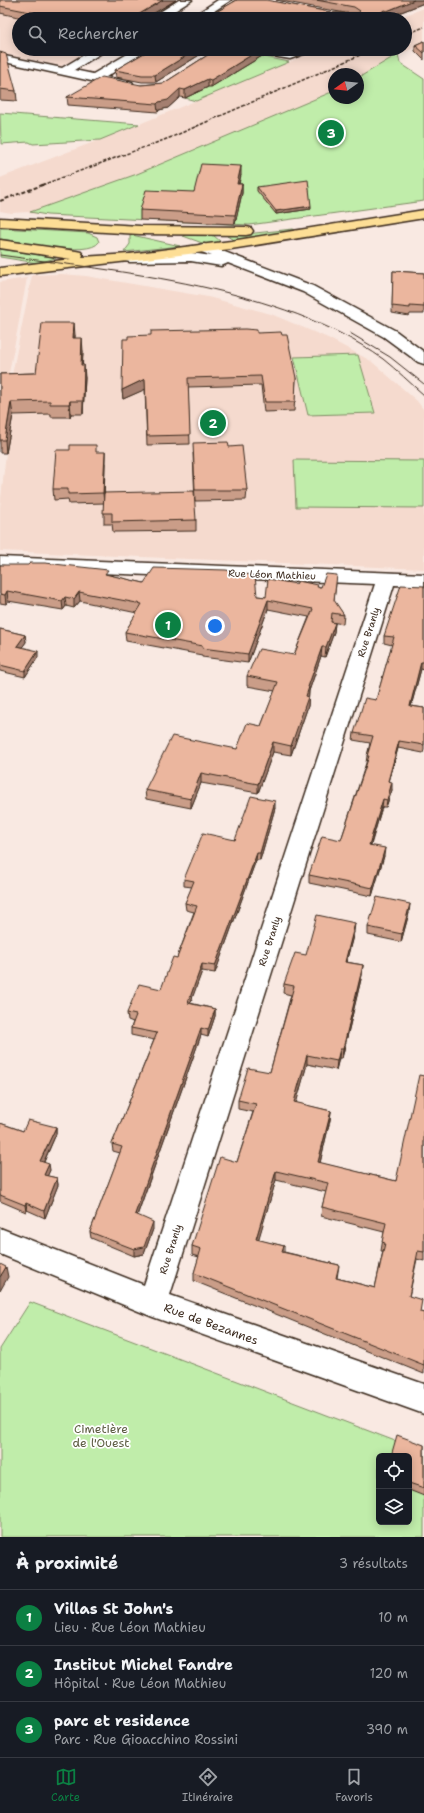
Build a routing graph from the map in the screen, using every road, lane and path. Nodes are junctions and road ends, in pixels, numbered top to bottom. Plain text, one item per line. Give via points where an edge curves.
1 (187, 0) edge
2 (226, 0) edge
3 (166, 12) edge
4 (206, 12) edge
5 (90, 56) edge
6 (132, 56) edge
7 (0, 58) edge
8 (63, 72) junction
9 (95, 78) junction
10 (142, 88) edge
11 (424, 214) edge
12 (0, 221) edge
13 (119, 229) junction
14 (140, 230) junction
15 (0, 244) edge
16 (204, 248) junction
17 (130, 258) junction
18 (103, 259) junction
19 (256, 268) junction
20 (0, 272) edge
21 (424, 359) edge
22 (0, 563) edge
23 (386, 579) junction
24 (424, 580) edge
25 (0, 1241) edge
26 (153, 1303) junction
27 (424, 1400) edge

1 - 3 street
2 - 4 street
5 - 8 street
6 - 9 street
7 - 8 street
8 - 9 street
9 - 10 street
11 - 14 main road via 253,231
11 - 16 main road
12 - 13 main road
13 - 14 main road
13 - 18 main road via 116,247
14 - 16 main road
15 - 18 main road
16 - 17 main road
16 - 19 street
17 - 18 main road
17 - 19 street via 191,257
18 - 20 main road
19 - 21 street via 308,289 390,334
22 - 23 street, Rue Léon Mathieu
23 - 24 street, Rue Léon Mathieu
23 - 26 street, Rue Branly
25 - 26 street, Rue de Bezannes
26 - 27 street, Rue de Bezannes

